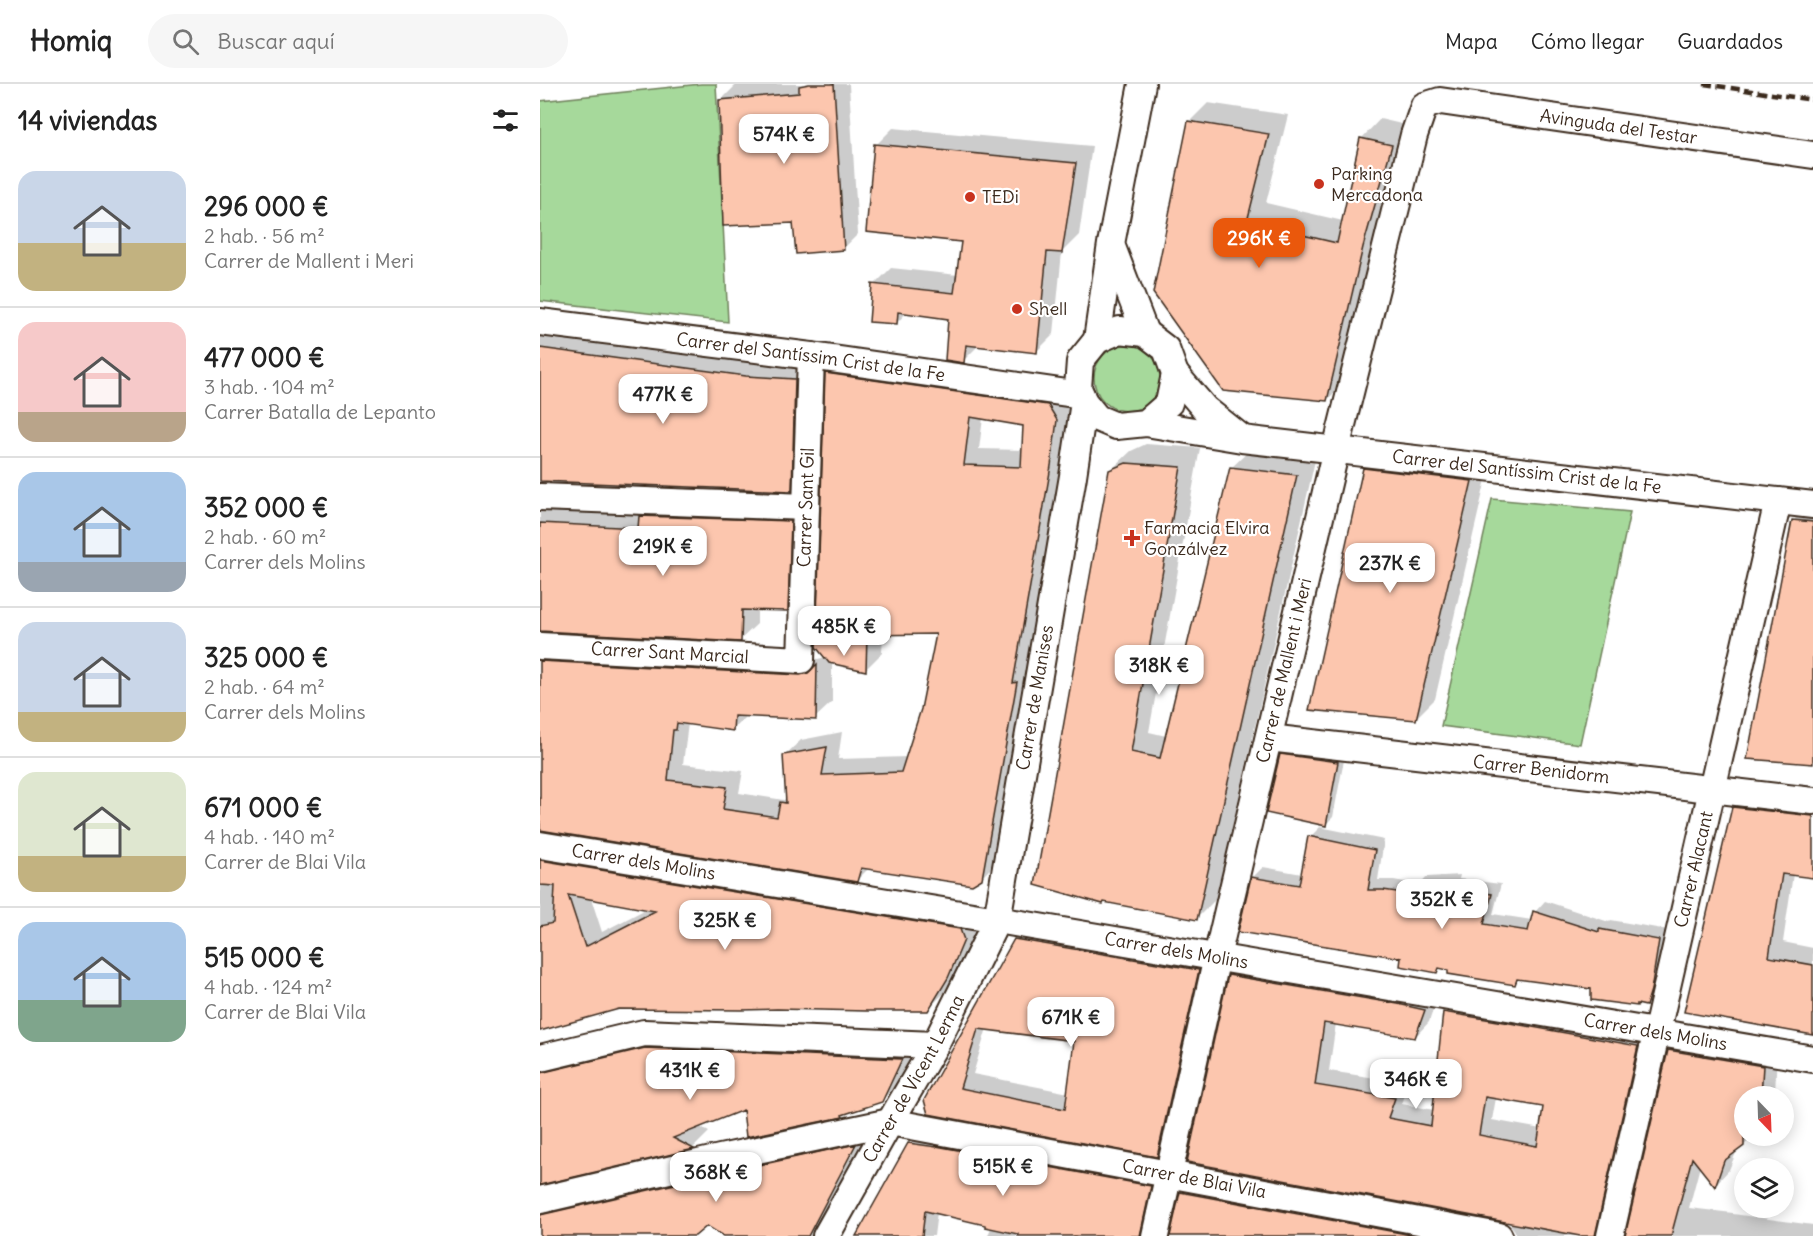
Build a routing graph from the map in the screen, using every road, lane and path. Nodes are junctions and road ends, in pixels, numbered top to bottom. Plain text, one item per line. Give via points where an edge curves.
1 (1142, 84) edge
2 (1424, 106) joint
3 (1813, 155) edge
4 (1111, 244) junction
5 (540, 322) edge
6 (1145, 333) junction
7 (1096, 340) junction
8 (811, 356) junction
9 (1175, 374) junction
10 (1082, 399) junction
11 (1146, 423) junction
12 (1116, 426) junction
13 (1242, 438) junction
14 (1336, 449) junction
15 (1073, 476) junction
16 (540, 497) edge
17 (1778, 501) junction
18 (1813, 505) edge
19 (806, 507) junction
20 (540, 646) edge
21 (801, 660) joint
22 (1269, 738) junction
23 (1713, 789) junction
24 (1813, 801) edge
25 (540, 844) edge
26 (997, 920) junction
27 (1217, 957) junction
28 (1658, 1033) junction
29 (936, 1045) junction
30 (540, 1058) edge
31 (1813, 1059) edge
32 (890, 1122) junction
33 (1170, 1175) junction
34 (540, 1200) edge
35 (826, 1236) edge
36 (1155, 1236) edge
37 (1498, 1236) edge
38 (1610, 1236) edge

1 - 4 street
2 - 3 street, Avinguda del Testar via 1440,101
2 - 14 street, Carrer de Mallent i Meri via 1415,129
4 - 6 street
4 - 7 street
5 - 8 street, Carrer del Santíssim Crist de la Fe
6 - 7 street via 1120,330
6 - 9 street via 1166,350
7 - 10 street via 1080,361 1078,388
8 - 10 street, Carrer del Santíssim Crist de la Fe
8 - 19 street, Carrer Sant Gil
9 - 11 street via 1168,403
9 - 13 street via 1205,409
10 - 12 street via 1097,418
10 - 15 street, Carrer de Manises
11 - 12 street
11 - 13 street, Carrer del Santíssim Crist de la Fe
12 - 15 street, Carrer de Manises via 1092,448
13 - 14 street, Carrer del Santíssim Crist de la Fe
14 - 17 street, Carrer del Santíssim Crist de la Fe
14 - 22 street, Carrer de Mallent i Meri
15 - 26 street, Carrer de Manises
16 - 19 street
17 - 18 street, Carrer del Santíssim Crist de la Fe
17 - 23 street, Carrer Alacant
19 - 21 street, Carrer Sant Gil
20 - 21 street, Carrer Sant Marcial
22 - 23 street, Carrer Benidorm
22 - 27 street, Carrer de Mallent i Meri
23 - 24 street, Carrer Benidorm
23 - 28 street, Carrer Alacant
25 - 26 street, Carrer dels Molins
26 - 27 street, Carrer dels Molins
26 - 29 street, Carrer de Vicent Lerma
27 - 28 street, Carrer dels Molins
27 - 33 street, Carrer de Mallent i Meri
28 - 31 street, Carrer dels Molins
28 - 38 street, Carrer Alacant
29 - 30 street via 645,1033
29 - 32 street, Carrer de Vicent Lerma
32 - 33 street, Carrer de Blai Vila
32 - 34 street
32 - 35 street, Carrer de Vicent Lerma
33 - 36 street, Carrer de Mallent i Meri
33 - 37 street, Carrer de Blai Vila

